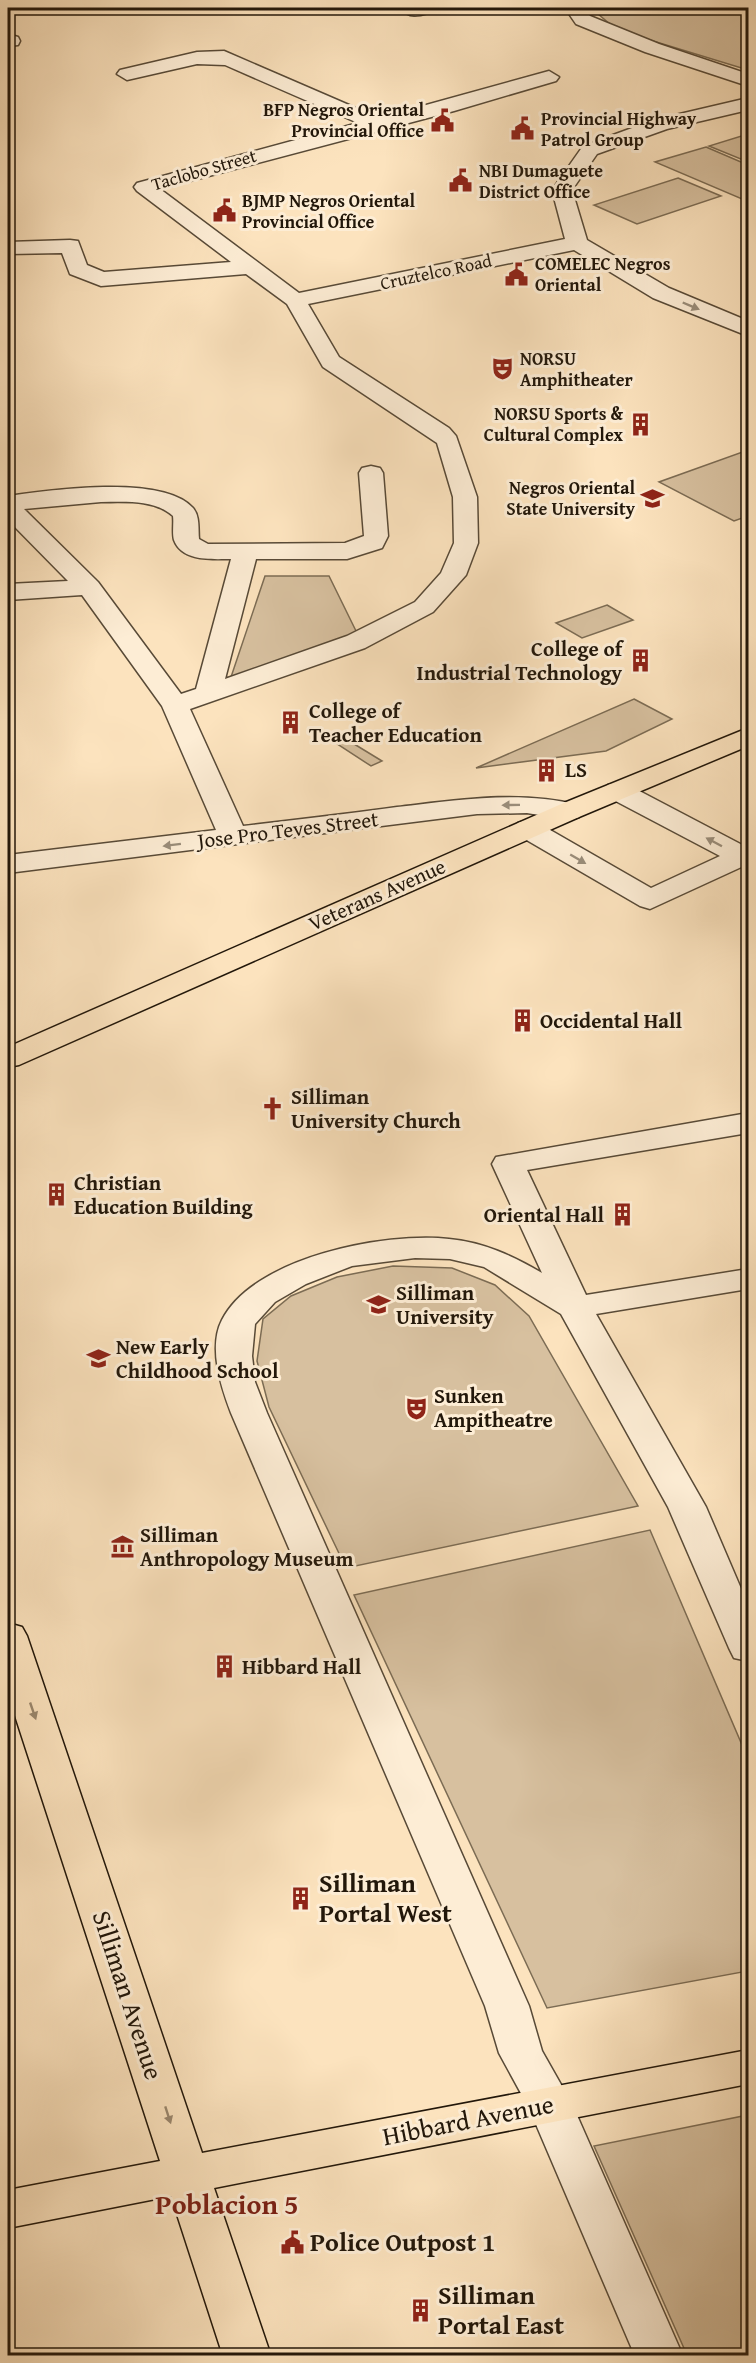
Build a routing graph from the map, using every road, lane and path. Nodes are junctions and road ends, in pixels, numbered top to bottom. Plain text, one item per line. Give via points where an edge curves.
1 (410, 8) edge
2 (428, 8) edge
3 (574, 8) edge
4 (127, 74) dead end
5 (549, 77) dead end
6 (748, 80) edge
7 (748, 105) edge
8 (377, 123) junction
9 (577, 243) junction
10 (8, 248) edge
11 (250, 267) junction
12 (296, 300) junction
13 (748, 329) edge
14 (371, 473) dead end
15 (8, 505) edge
16 (245, 553) junction
17 (90, 586) junction
18 (8, 592) edge
19 (208, 694) junction
20 (175, 705) junction
21 (748, 736) edge
22 (618, 791) junction
23 (569, 811) junction
24 (528, 829) junction
25 (233, 837) junction
26 (8, 864) edge
27 (8, 1058) edge
28 (748, 1123) edge
29 (748, 1279) edge
30 (575, 1307) junction
31 (8, 1636) edge
32 (748, 1648) edge
33 (748, 2067) edge
34 (550, 2104) junction
35 (188, 2174) junction
36 (8, 2209) edge
37 (247, 2355) edge
38 (660, 2355) edge

1 - 2 street
3 - 6 street via 583,20
4 - 8 street via 197,58 226,58
5 - 8 street via 447,108
7 - 9 street via 661,124 590,150 562,190
8 - 11 street, Taclobo Street via 144,187
9 - 12 street, Cruztelco Road
9 -> 13 street via 661,293
10 - 11 street via 70,246 78,269 101,279
11 - 12 street, Taclobo Street
12 - 19 street, Taclobo Street via 321,351 331,362 448,441 465,497 466,543 453,575 424,607 395,624 356,642
14 - 16 street via 376,536 373,543 347,551
15 - 16 street via 104,494 149,497 180,508 185,515 187,541 194,548 215,554
15 - 17 street
16 - 19 street
17 - 18 street
17 - 20 street
19 - 20 street, Taclobo Street
20 - 25 street
21 - 22 main road, Veterans Avenue
22 - 23 main road, Veterans Avenue
24 -> 22 street via 650,900 742,856
23 - 24 main road, Veterans Avenue
23 -> 25 street, Jose Pro Teves Street via 527,805 477,806
24 - 27 main road, Veterans Avenue
25 -> 26 street, Jose Pro Teves Street
28 - 30 street via 508,1164
29 - 30 street
30 - 32 street via 687,1507
30 - 34 street via 496,1260 450,1249 378,1252 345,1257 294,1277 263,1295 238,1322 234,1356 237,1382 249,1413 507,2006 521,2053
31 -> 35 main road, Silliman Avenue
33 - 34 main road, Hibbard Avenue
34 - 35 main road, Hibbard Avenue
34 - 38 street
35 - 36 main road, Hibbard Avenue
35 - 37 main road, Silliman Avenue

